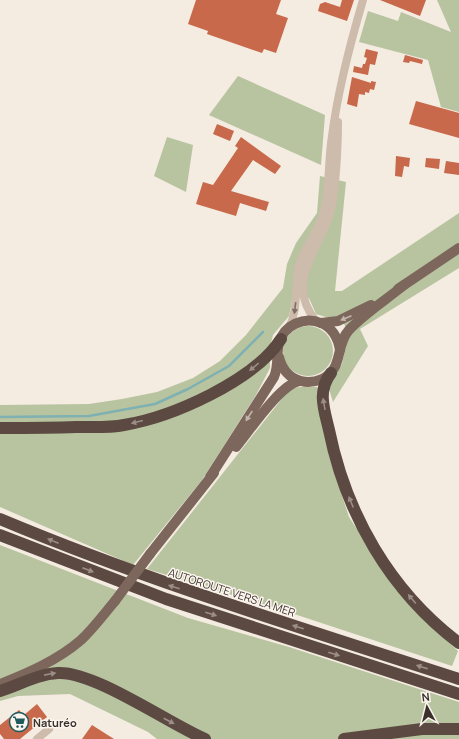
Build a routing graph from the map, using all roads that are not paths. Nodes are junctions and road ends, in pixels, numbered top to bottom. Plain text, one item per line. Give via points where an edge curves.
1 (363, 0) edge
2 (337, 108) junction
3 (459, 248) edge
4 (404, 285) junction
5 (318, 322) junction
6 (289, 328) junction
7 (281, 339) junction
8 (340, 350) junction
9 (279, 357) junction
10 (331, 373) junction
11 (299, 381) junction
12 (0, 428) edge
13 (210, 477) junction
14 (0, 519) edge
15 (0, 535) edge
16 (459, 643) edge
17 (459, 678) edge
18 (0, 684) edge
19 (0, 691) edge
20 (459, 694) edge
21 (49, 729) dead end
22 (459, 729) edge
23 (37, 739) edge
24 (205, 739) edge
25 (344, 739) edge

1 - 2 street
2 - 5 street via 338,137 331,208 326,227 311,254 304,275 305,299 310,314
2 -> 6 street via 324,211 299,266 295,313
3 - 4 main road
4 -> 5 main road via 354,314 334,322
4 - 8 main road via 350,329 342,340
5 - 6 main road via 302,321
5 - 8 main road via 333,332
6 - 7 main road
7 - 9 main road
7 -> 12 highway via 261,360 232,382 187,405 153,418 112,426
8 - 10 main road via 339,360
9 - 11 main road via 284,370
9 -> 13 main road via 273,378
10 - 11 main road via 314,382
16 -> 10 highway via 429,618 402,587 378,555 358,519 341,476 327,423 322,389
11 - 13 main road via 282,391
13 - 18 main road, bridge via 91,629 69,649 43,665
17 -> 14 highway, AUTOROUTE VERS LA MER via 165,584
15 -> 20 highway via 166,599
19 -> 24 highway via 47,675 72,674 106,688
21 - 23 street
22 - 25 highway via 422,729

